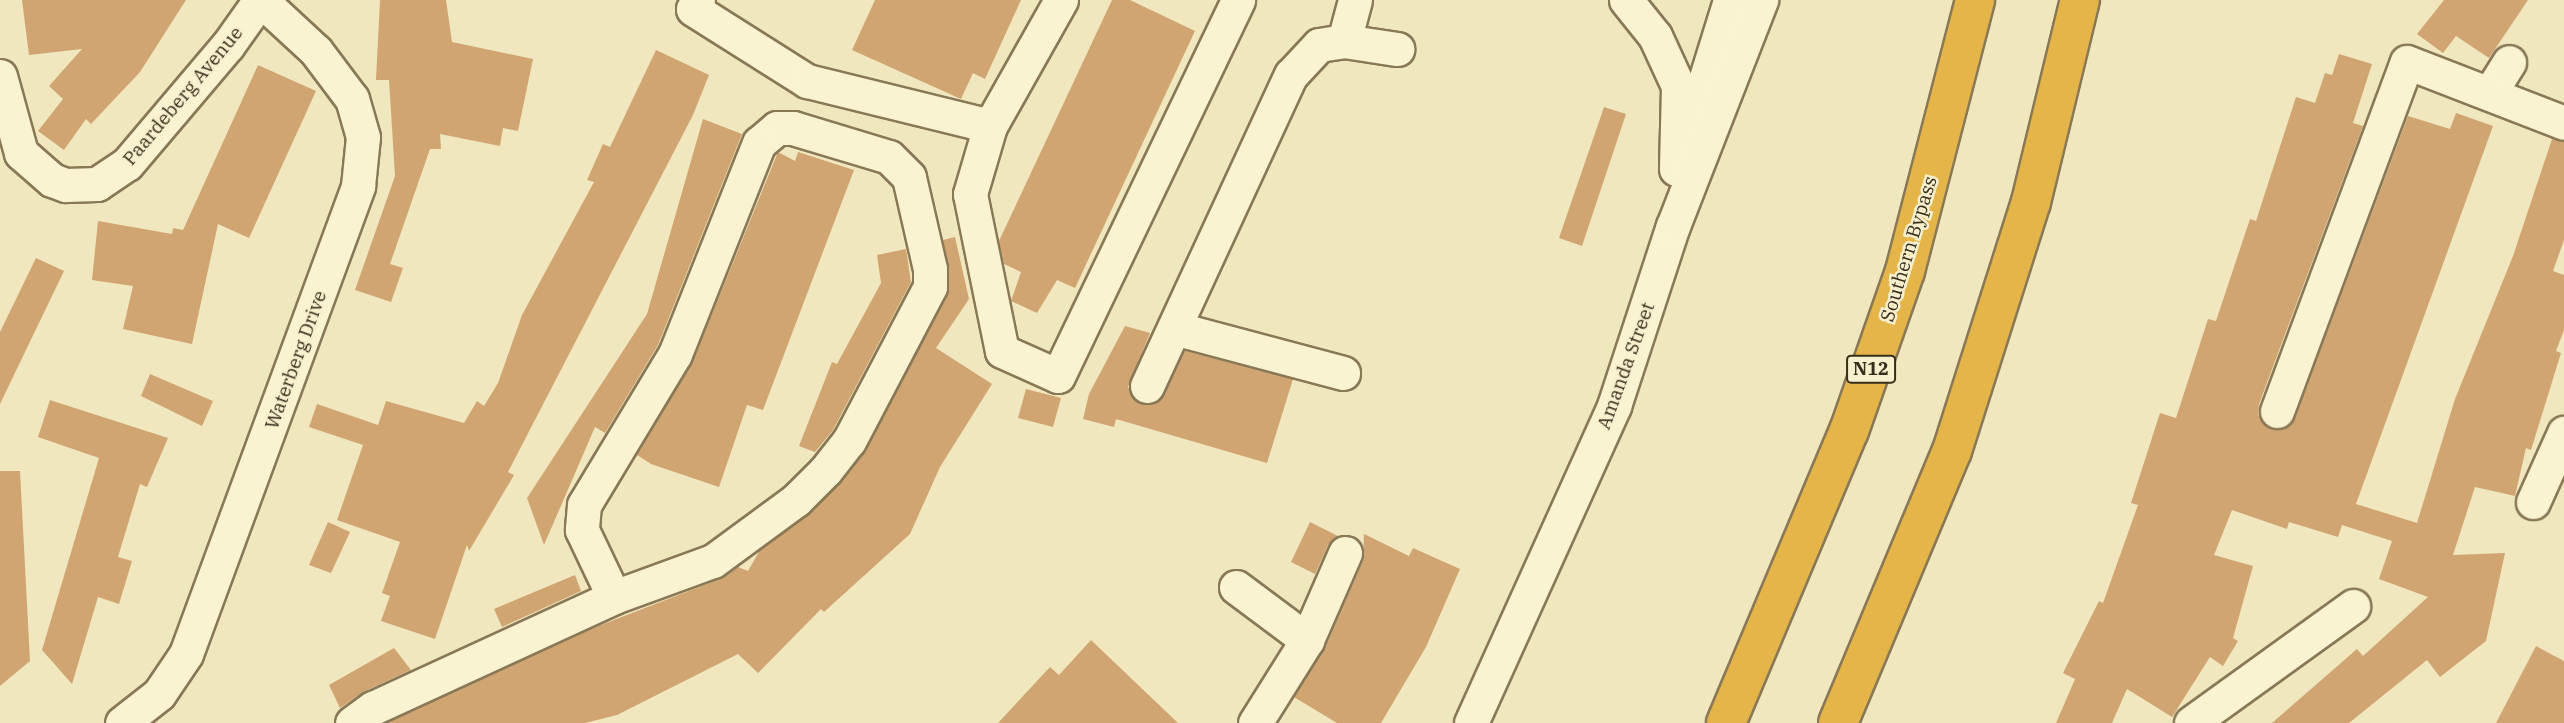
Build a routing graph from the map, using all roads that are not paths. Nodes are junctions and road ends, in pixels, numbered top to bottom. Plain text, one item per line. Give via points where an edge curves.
1 (260, 0) edge
2 (698, 0) edge
3 (1061, 0) edge
4 (1238, 0) edge
5 (1354, 0) edge
6 (1626, 0) edge
7 (1975, 0) edge
8 (2080, 0) edge
9 (1736, 3) edge
10 (1344, 41) junction
11 (1397, 49) dead end
12 (2509, 62) dead end
13 (0, 76) edge
14 (2491, 91) junction
15 (2564, 123) edge
16 (990, 126) junction
17 (1676, 169) junction
18 (1174, 328) junction
19 (1343, 373) dead end
20 (1147, 386) dead end
21 (2277, 411) dead end
22 (2564, 433) edge
23 (2533, 502) dead end
24 (1345, 553) dead end
25 (1236, 587) dead end
26 (614, 597) junction
27 (2353, 606) dead end
28 (1307, 640) junction
29 (122, 723) edge
30 (352, 723) edge
31 (1255, 723) edge
32 (1454, 723) edge
33 (1471, 723) edge
34 (1726, 723) edge
35 (1838, 723) edge
36 (2191, 723) edge

1 - 13 street, Paardeberg Avenue via 229,45 127,164 97,184 66,185 52,180 21,153
1 - 29 street, Waterberg Drive via 316,51 352,99 363,137 358,186 186,654 159,694
2 - 16 street via 694,9 807,81
3 - 16 street
4 - 16 street via 1058,376 1002,351 970,194
5 - 10 street
6 - 17 street via 1655,36 1678,86
7 - 34 highway, Southern Bypass / N12 via 1900,284 1849,431
8 - 35 highway via 2031,202 1952,451
9 - 17 street, Amanda Street
9 - 33 street, Amanda Street via 1674,226 1614,406
10 - 11 street
10 - 18 street via 1319,45 1291,75
12 - 14 street
14 - 15 street
14 - 21 street via 2407,62
17 - 32 street, Amanda Street via 1591,425
18 - 19 street
18 - 20 street
22 - 23 street
24 - 28 street
25 - 28 street
26 - 26 street via 713,561 796,500 849,441 930,287 909,177 897,162 793,128 777,128 759,143 675,354 584,505 582,530
26 - 30 street via 373,708
27 - 36 street
28 - 31 street

